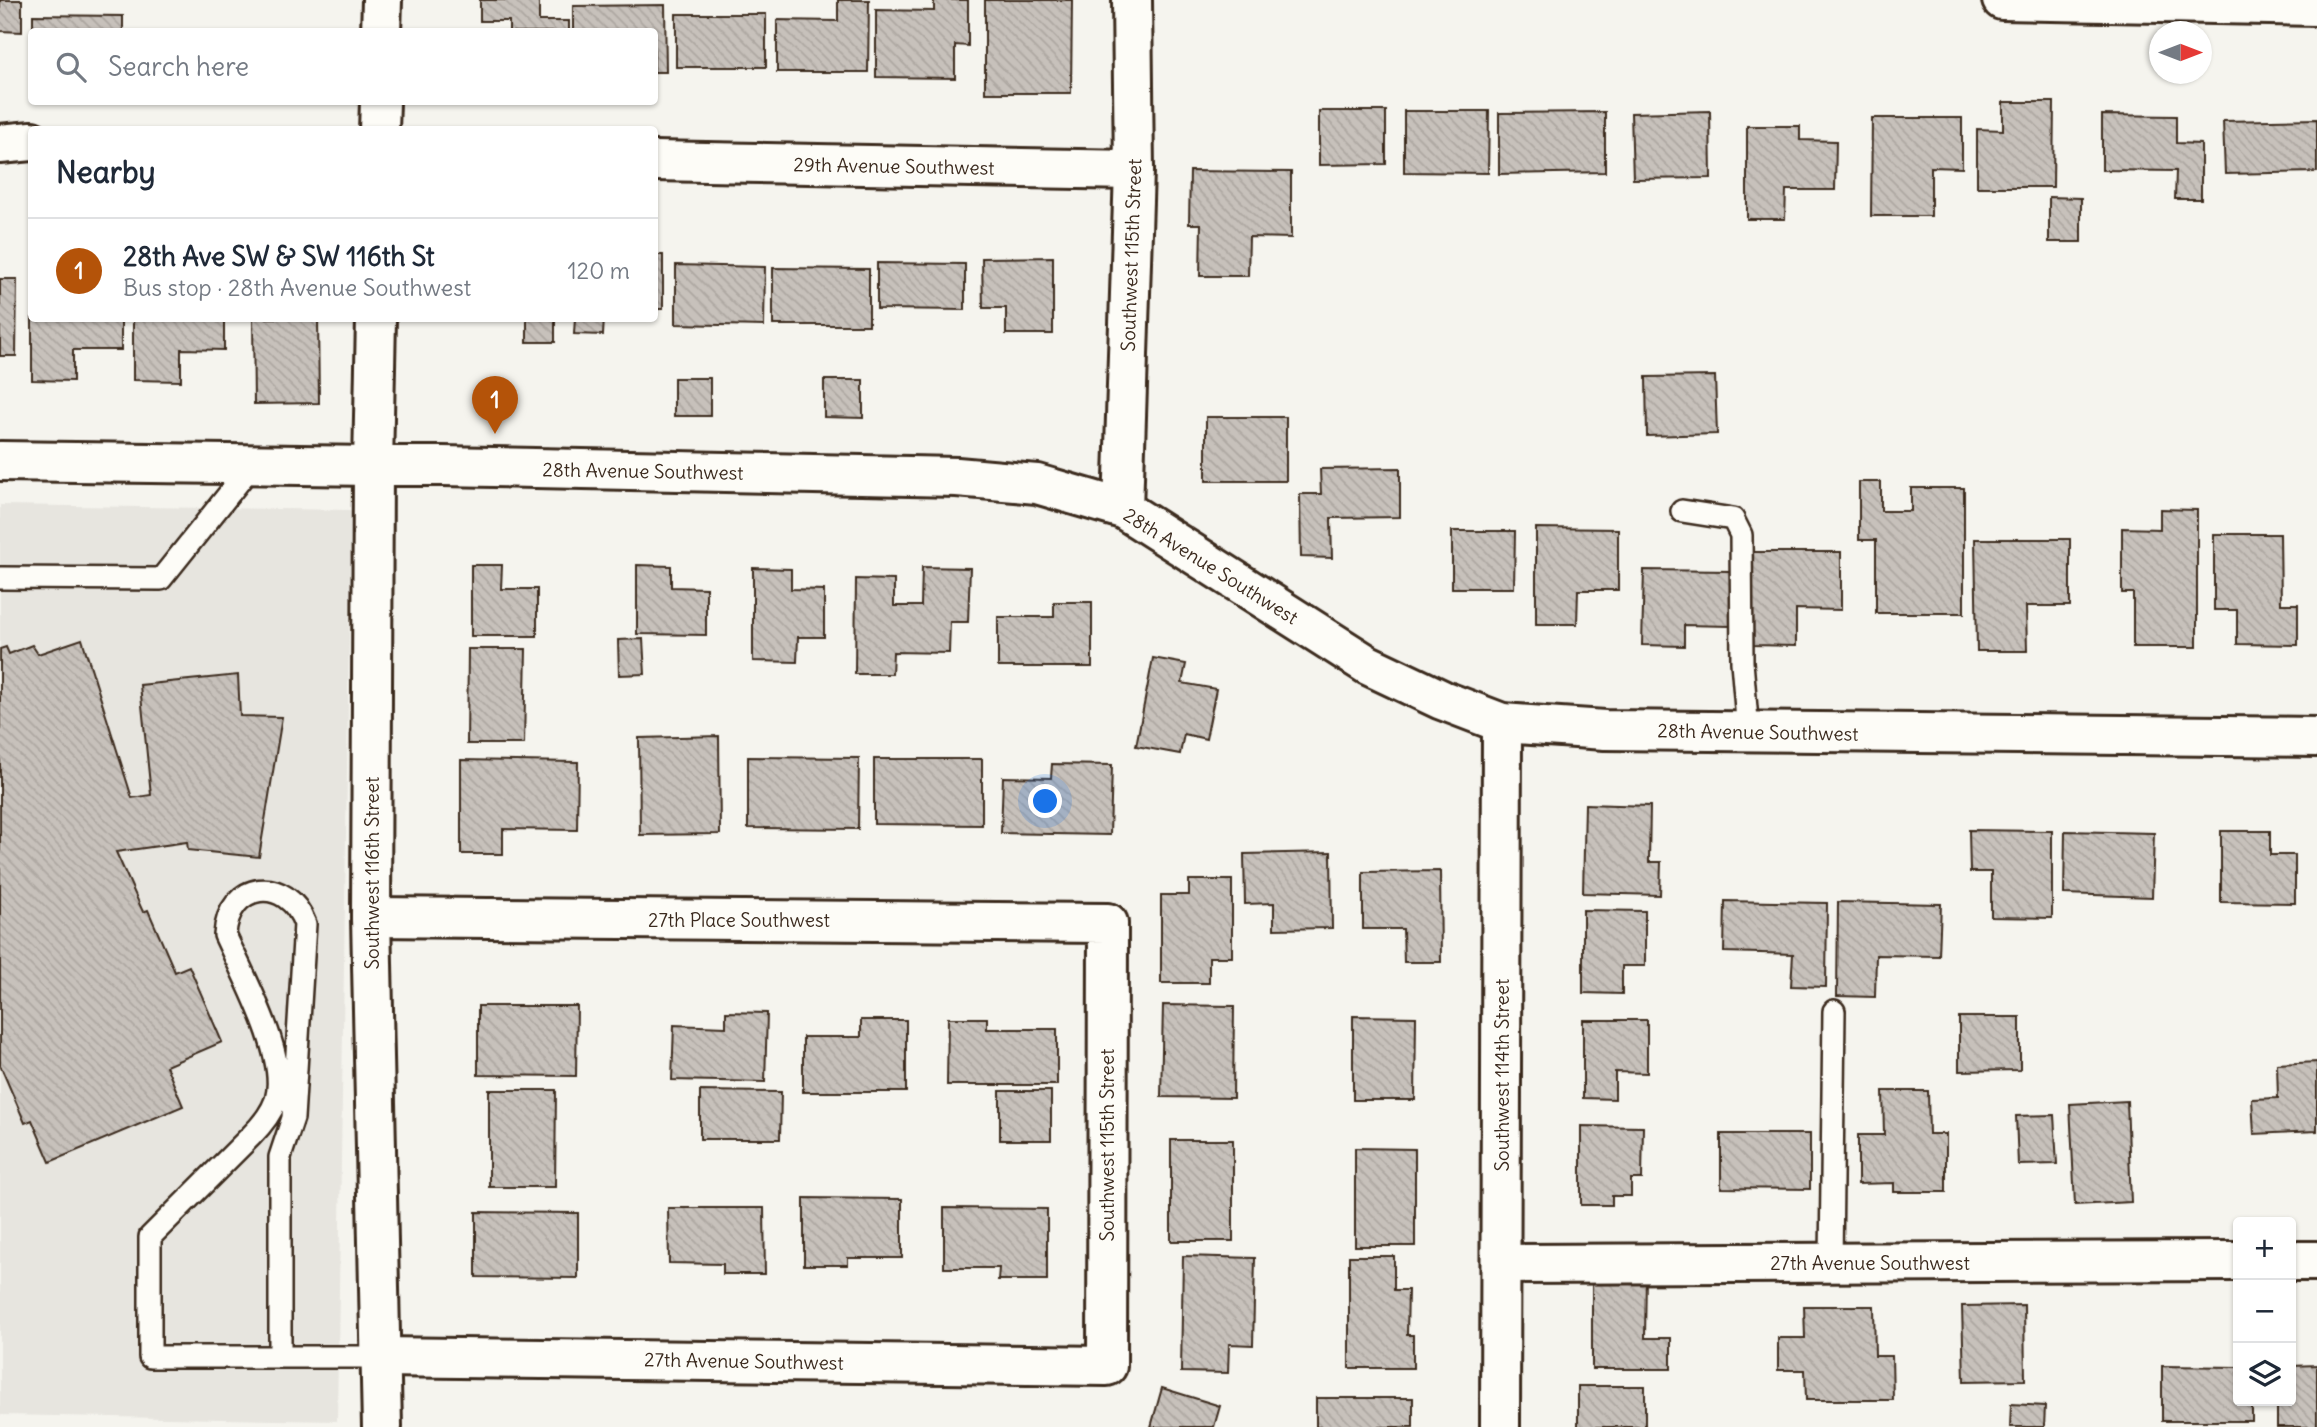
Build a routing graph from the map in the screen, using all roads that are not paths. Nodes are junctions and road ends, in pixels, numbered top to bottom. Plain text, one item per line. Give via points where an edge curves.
1 (382, 0) edge
2 (1132, 0) edge
3 (2002, 0) edge
4 (2317, 6) edge
5 (381, 28) edge
6 (380, 105) edge
7 (379, 126) edge
8 (28, 141) edge
9 (0, 144) edge
10 (658, 161) edge
11 (1134, 170) junction
12 (376, 322) edge
13 (0, 461) edge
14 (253, 464) junction
15 (373, 466) junction
16 (1123, 509) junction
17 (1682, 511) dead end
18 (3, 580) edge
19 (1502, 723) junction
20 (1748, 732) junction
21 (2317, 737) edge
22 (371, 917) junction
23 (1108, 923) joint
24 (1835, 1011) dead end
25 (251, 1136) junction
26 (280, 1157) junction
27 (2233, 1261) edge
28 (2296, 1261) edge
29 (2317, 1261) edge
30 (1831, 1263) junction
31 (1501, 1264) junction
32 (280, 1357) junction
33 (381, 1357) junction
34 (1107, 1366) joint
35 (382, 1427) edge
36 (1500, 1427) edge

1 - 5 street
2 - 11 street, Southwest 115th Street
3 - 4 street
6 - 7 street
8 - 9 street
10 - 11 street, 29th Avenue Southwest
11 - 16 street, Southwest 115th Street
12 - 15 street, Southwest 116th Street
13 - 14 street, 28th Avenue Southwest
14 - 15 street, 28th Avenue Southwest
14 - 18 lane via 161,579
15 - 16 street, 28th Avenue Southwest via 957,477 1037,484
15 - 22 street, Southwest 116th Street
16 - 19 street, 28th Avenue Southwest via 1368,665
17 - 20 lane via 1733,519 1741,535 1742,662
19 - 20 street, 28th Avenue Southwest
19 - 31 street, Southwest 114th Street
20 - 21 street, 28th Avenue Southwest
22 - 23 street, 27th Place Southwest
22 - 33 street, Southwest 116th Street
23 - 34 street, Southwest 115th Street
24 - 30 lane
25 - 26 lane
25 - 26 lane via 276,1099 277,1066 271,1040 225,935 231,908 240,898 266,890 292,900 305,923 293,1118
25 - 32 lane via 150,1237 150,1357
26 - 32 lane
27 - 30 street, 27th Avenue Southwest
28 - 29 street
30 - 31 street, 27th Avenue Southwest
31 - 36 street, Southwest 114th Street
32 - 33 lane
33 - 34 street, 27th Avenue Southwest
33 - 35 street, Southwest 116th Street

